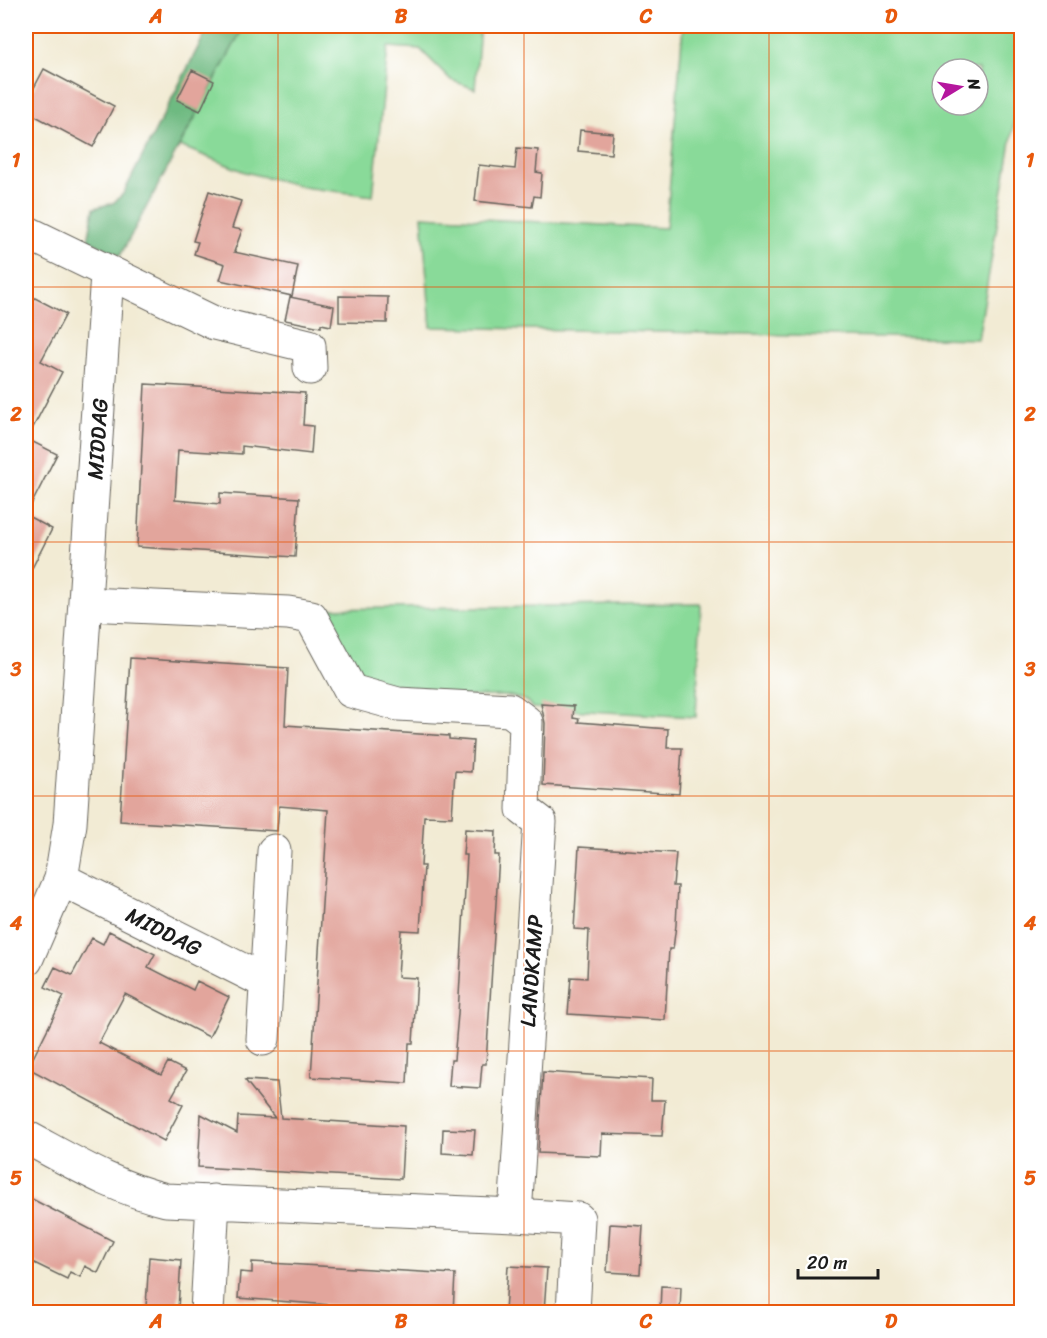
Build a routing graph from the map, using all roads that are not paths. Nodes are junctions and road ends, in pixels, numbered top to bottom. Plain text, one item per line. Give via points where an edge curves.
1 (26, 232) edge
2 (107, 274) junction
3 (310, 368) dead end
4 (87, 604) junction
5 (274, 851) dead end
6 (61, 879) junction
7 (26, 960) edge
8 (266, 982) junction
9 (263, 1039) dead end
10 (26, 1137) edge
11 (213, 1201) junction
12 (515, 1215) junction
13 (207, 1312) edge
14 (573, 1312) edge

1 - 2 street
2 - 3 street via 214,323 309,346
2 - 4 street, MIDDAG
4 - 6 street, MIDDAG via 70,824
4 - 12 street, LANDKAMP via 311,618 351,692 398,704 510,710 526,722 523,809 540,822
5 - 8 street
6 - 7 street, MIDDAG
6 - 8 street, MIDDAG
8 - 9 street
10 - 11 street via 138,1193 165,1200
11 - 12 street
11 - 13 street
12 - 14 street via 578,1219

